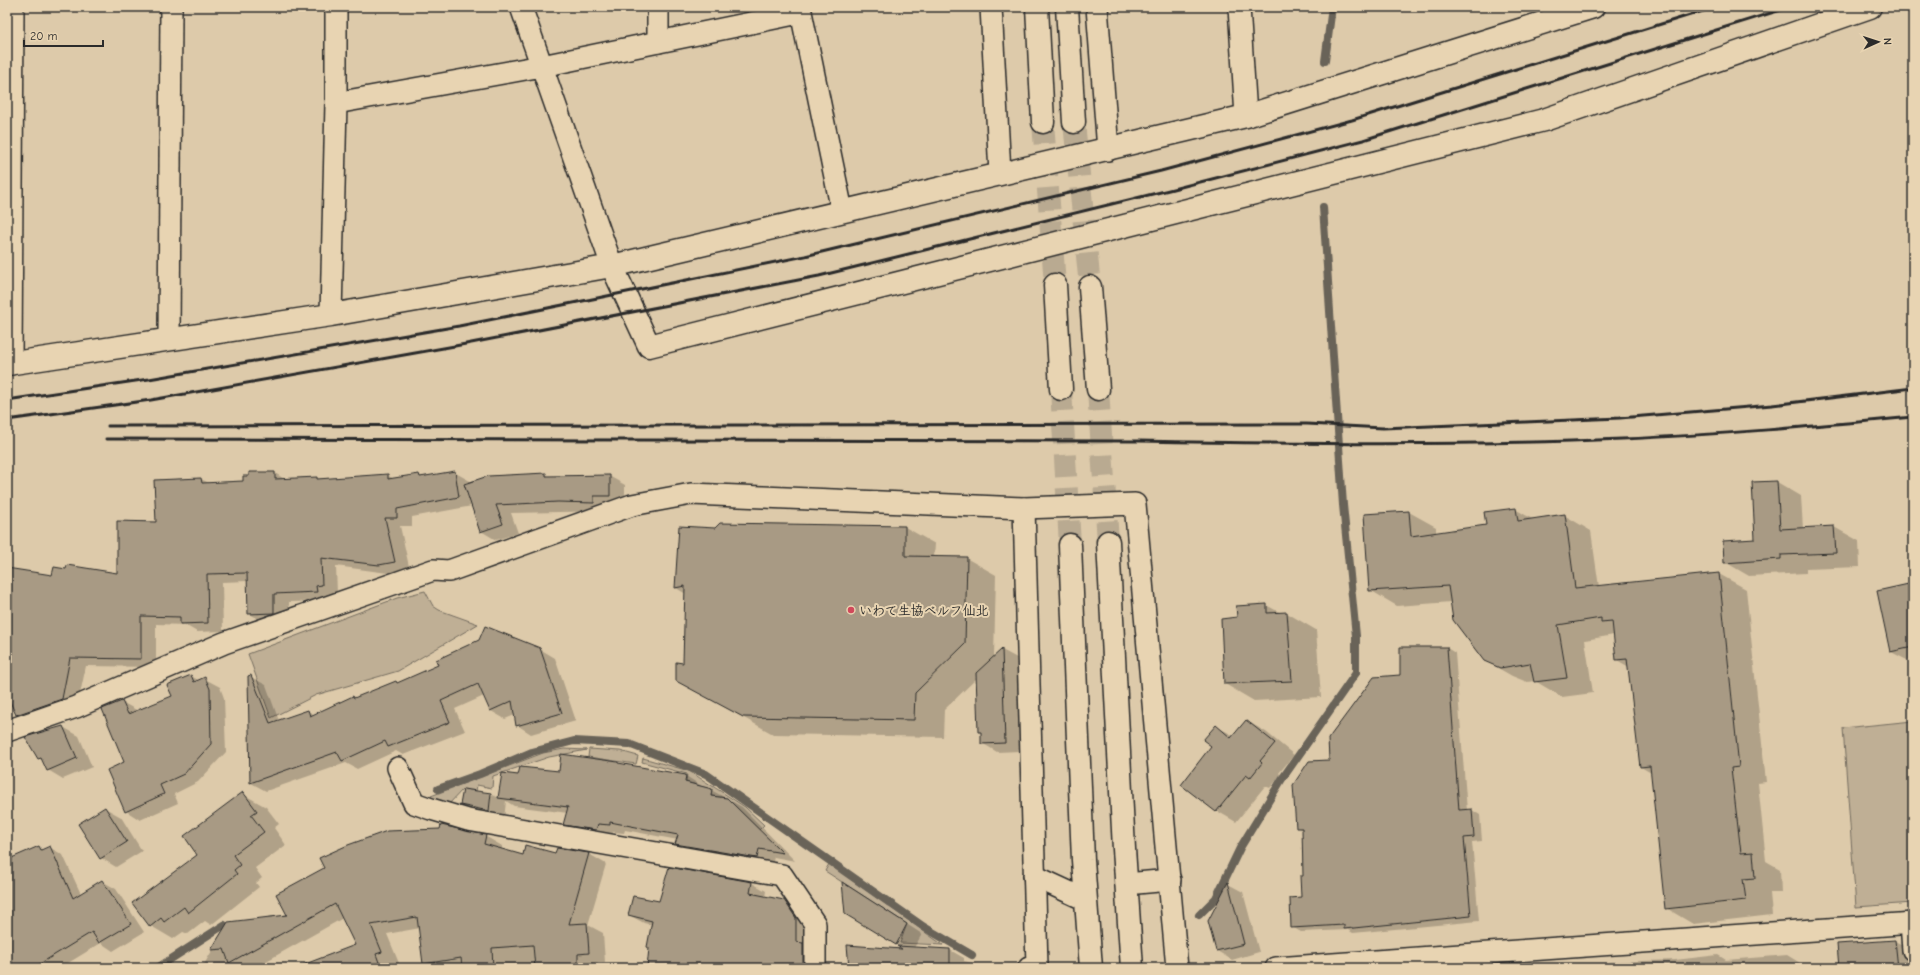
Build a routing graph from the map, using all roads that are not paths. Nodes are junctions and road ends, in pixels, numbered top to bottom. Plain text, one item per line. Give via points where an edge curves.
1 (13, 7) edge
2 (171, 7) edge
3 (336, 7) edge
4 (521, 7) edge
5 (658, 7) edge
6 (991, 7) edge
7 (1037, 7) edge
8 (1067, 7) edge
9 (1097, 7) edge
10 (1239, 7) edge
11 (1593, 7) edge
12 (1870, 7) edge
13 (800, 10) edge
14 (658, 42) junction
15 (542, 66) junction
16 (336, 103) junction
17 (1246, 116) junction
18 (1043, 122) tunnel mouth
19 (1074, 122) tunnel mouth
20 (1108, 150) junction
21 (1000, 173) junction
22 (842, 211) junction
23 (612, 266) junction
24 (1055, 285) tunnel mouth
25 (1090, 287) tunnel mouth
26 (331, 315) junction
27 (169, 339) junction
28 (9, 364) edge
29 (1060, 389) tunnel mouth
30 (1098, 389) tunnel mouth
31 (1024, 508) junction
32 (1108, 542) tunnel mouth
33 (1070, 545) tunnel mouth
34 (7, 731) edge
35 (398, 768) dead end
36 (1034, 876) junction
37 (1170, 880) junction
38 (1126, 884) junction
39 (1086, 900) junction
40 (1912, 923) edge
41 (1913, 950) edge
42 (815, 968) edge
43 (1029, 968) edge
44 (1091, 968) edge
45 (1132, 968) edge
46 (1178, 968) edge
47 (1276, 968) edge

1 - 28 street
2 - 27 street
3 - 16 street
4 - 15 street
5 - 14 street
6 - 21 street
7 - 18 street
8 - 19 street
9 - 20 street
10 - 17 street
11 - 17 street
12 - 23 street via 1544,120 649,346
13 - 14 street
13 - 22 street
14 - 15 street
15 - 16 street
15 - 23 street
16 - 26 street
17 - 20 street
20 - 21 street
21 - 22 street
22 - 23 street
23 - 26 street
24 - 29 street
25 - 30 street
26 - 27 street
27 - 28 street
31 - 34 street via 691,494 632,505 449,571 433,570 224,643 76,707
31 - 36 street
31 - 37 street via 1135,504
32 - 38 street
33 - 39 street
35 - 42 street via 414,803 453,816 782,875 815,924
36 - 39 street
36 - 43 street via 1037,966
37 - 38 street
37 - 46 street
38 - 45 street
39 - 44 street
40 - 41 street
40 - 47 street

